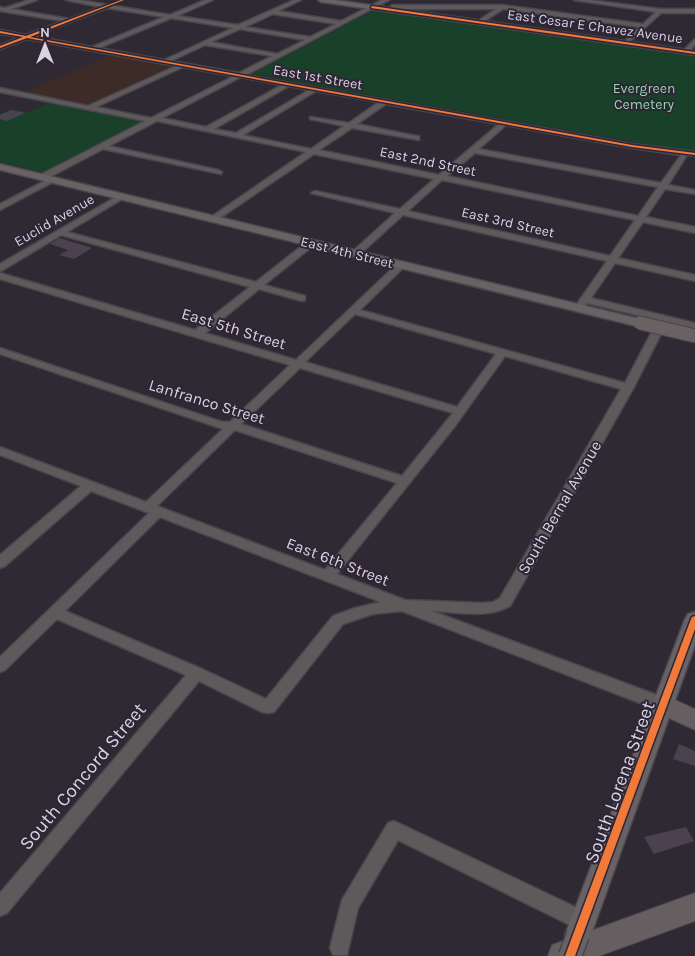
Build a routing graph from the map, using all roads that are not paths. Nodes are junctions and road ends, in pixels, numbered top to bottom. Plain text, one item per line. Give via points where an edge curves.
1 (34, 0) edge
2 (69, 0) edge
3 (122, 0) edge
4 (196, 0) edge
5 (298, 0) edge
6 (322, 0) edge
7 (386, 0) edge
8 (514, 0) edge
9 (577, 0) edge
10 (208, 1) edge
11 (106, 6) junction
12 (375, 6) junction
13 (409, 6) junction
14 (502, 7) junction
15 (2, 10) edge
16 (392, 10) junction
17 (660, 11) junction
18 (695, 11) edge
19 (272, 12) junction
20 (170, 16) junction
21 (67, 20) junction
22 (480, 22) junction
23 (343, 23) junction
24 (644, 26) junction
25 (239, 27) junction
26 (0, 32) edge
27 (26, 37) junction
28 (312, 38) junction
29 (695, 41) edge
30 (626, 43) junction
31 (204, 44) junction
32 (0, 47) edge
33 (92, 49) junction
34 (685, 52) junction
35 (695, 53) edge
36 (280, 56) junction
37 (164, 62) junction
38 (182, 65) junction
39 (241, 75) junction
40 (288, 84) junction
41 (315, 88) junction
42 (0, 90) edge
43 (386, 102) junction
44 (89, 108) junction
45 (312, 118) dead end
46 (155, 120) junction
47 (505, 123) junction
48 (350, 126) junction
49 (206, 130) junction
50 (236, 136) junction
51 (416, 138) dead end
52 (632, 146) junction
53 (104, 147) junction
54 (474, 150) junction
55 (312, 152) junction
56 (695, 154) edge
57 (684, 156) junction
58 (695, 158) edge
59 (0, 167) edge
60 (218, 172) dead end
61 (48, 178) junction
62 (440, 178) junction
63 (663, 186) junction
64 (695, 192) edge
65 (315, 193) dead end
66 (121, 196) junction
67 (0, 207) edge
68 (402, 213) junction
69 (640, 218) junction
70 (214, 219) junction
71 (695, 230) edge
72 (59, 232) junction
73 (311, 243) junction
74 (355, 254) junction
75 (613, 260) junction
76 (401, 265) junction
77 (0, 268) edge
78 (0, 276) edge
79 (695, 278) edge
80 (256, 286) junction
81 (302, 298) dead end
82 (582, 304) junction
83 (354, 311) junction
84 (664, 319) junction
85 (695, 326) edge
86 (197, 334) junction
87 (695, 336) edge
88 (0, 351) edge
89 (502, 353) junction
90 (299, 364) junction
91 (628, 387) junction
92 (459, 411) junction
93 (234, 426) junction
94 (0, 451) edge
95 (405, 481) junction
96 (90, 485) junction
97 (153, 510) junction
98 (0, 563) edge
99 (328, 576) junction
100 (400, 604) junction
101 (483, 608) junction
102 (55, 612) junction
103 (695, 619) edge
104 (455, 625) junction
105 (0, 666) edge
106 (197, 673) junction
107 (664, 704) junction
108 (695, 706) edge
109 (695, 720) edge
110 (0, 907) edge
111 (695, 907) edge
112 (573, 942) edge
113 (340, 948) dead end

1 - 15 street
2 - 11 street
3 - 11 street
4 - 10 street
5 - 19 street
6 - 12 main road, East Cesar E Chavez Avenue
7 - 12 street
8 - 14 street
9 - 17 street
10 - 20 street
11 - 20 street
11 - 21 street
12 - 13 street
12 - 16 main road, East Cesar E Chavez Avenue
12 - 23 street
13 - 14 street
13 - 16 street via 392,7
14 - 22 street
14 - 24 street
15 - 21 street
16 - 22 main road, East Cesar E Chavez Avenue
17 - 18 street
17 - 24 street
19 - 23 street
19 - 25 street
20 - 25 street
20 - 33 street
21 - 27 street
22 - 30 main road, East Cesar E Chavez Avenue
23 - 28 street
24 - 30 street
25 - 28 street
25 - 31 street
26 - 27 street, East 1st Street
27 - 32 street
27 - 33 street, East 1st Street
28 - 36 street
29 - 34 street
30 - 34 main road, East Cesar E Chavez Avenue
31 - 36 street
31 - 37 street
33 - 37 street, East 1st Street
34 - 35 main road, East Cesar E Chavez Avenue
36 - 39 street
37 - 38 street, East 1st Street
38 - 39 street, East 1st Street
38 - 44 street
39 - 40 street, East 1st Street
39 - 46 street
40 - 41 street, East 1st Street
40 - 49 street
41 - 43 street, East 1st Street
41 - 50 street
42 - 44 street, East 2nd Street
43 - 47 street, East 1st Street
43 - 48 street
44 - 46 street, East 2nd Street
45 - 48 street
46 - 49 street, East 2nd Street
46 - 53 street
47 - 52 street, East 1st Street
47 - 54 street
48 - 51 street
48 - 55 street
49 - 50 street, East 2nd Street
50 - 55 street, East 2nd Street
52 - 56 street, East 1st Street
52 - 57 street, East 1st Street
53 - 60 street
53 - 61 street
54 - 62 street
54 - 63 street
55 - 62 street, East 2nd Street
55 - 70 street
57 - 58 street, East 1st Street
57 - 63 street
59 - 61 main road, East 4th Street
61 - 66 main road, East 4th Street
61 - 67 street
62 - 68 street
62 - 69 street, East 2nd Street
63 - 64 street
63 - 69 street
65 - 68 street, East 3rd Street
66 - 70 main road, East 4th Street
66 - 72 street, Euclid Avenue
68 - 74 street
68 - 75 street, East 3rd Street
69 - 71 street, East 2nd Street
69 - 75 street
70 - 73 main road, East 4th Street
72 - 77 street, Euclid Avenue
72 - 80 street
73 - 74 main road, East 4th Street
73 - 80 street
74 - 76 main road, East 4th Street
75 - 79 street, East 3rd Street
75 - 82 street
76 - 82 main road, East 4th Street
76 - 83 street
78 - 86 street, East 5th Street
80 - 81 street
80 - 86 street
82 - 84 street, East 4th Street
82 - 87 main road, East 4th Street, bridge
83 - 89 street
83 - 90 street
84 - 85 street, East 4th Street
84 - 91 street, South Bernal Avenue
86 - 90 street, East 5th Street
88 - 93 street, Lanfranco Street via 221,425
89 - 91 street
89 - 92 street
90 - 92 street, East 5th Street
90 - 93 street
91 - 101 street, South Bernal Avenue via 505,602
92 - 95 street
93 - 95 street, Lanfranco Street
93 - 97 street
94 - 96 street, East 6th Street
95 - 99 street
96 - 97 street, East 6th Street
96 - 98 street
97 - 99 street, East 6th Street
97 - 102 street
99 - 100 street, East 6th Street
100 - 101 street, South Bernal Avenue
100 - 104 street, East 6th Street
100 - 106 street via 352,613 338,620 268,708
101 - 104 street via 461,616
102 - 105 street
102 - 106 street
103 - 107 main road, South Lorena Street
104 - 107 street, East 6th Street
106 - 110 street, South Concord Street
107 - 108 highway
107 - 109 highway
107 - 112 main road, South Lorena Street
111 - 112 highway
112 - 113 street via 394,829 349,906

